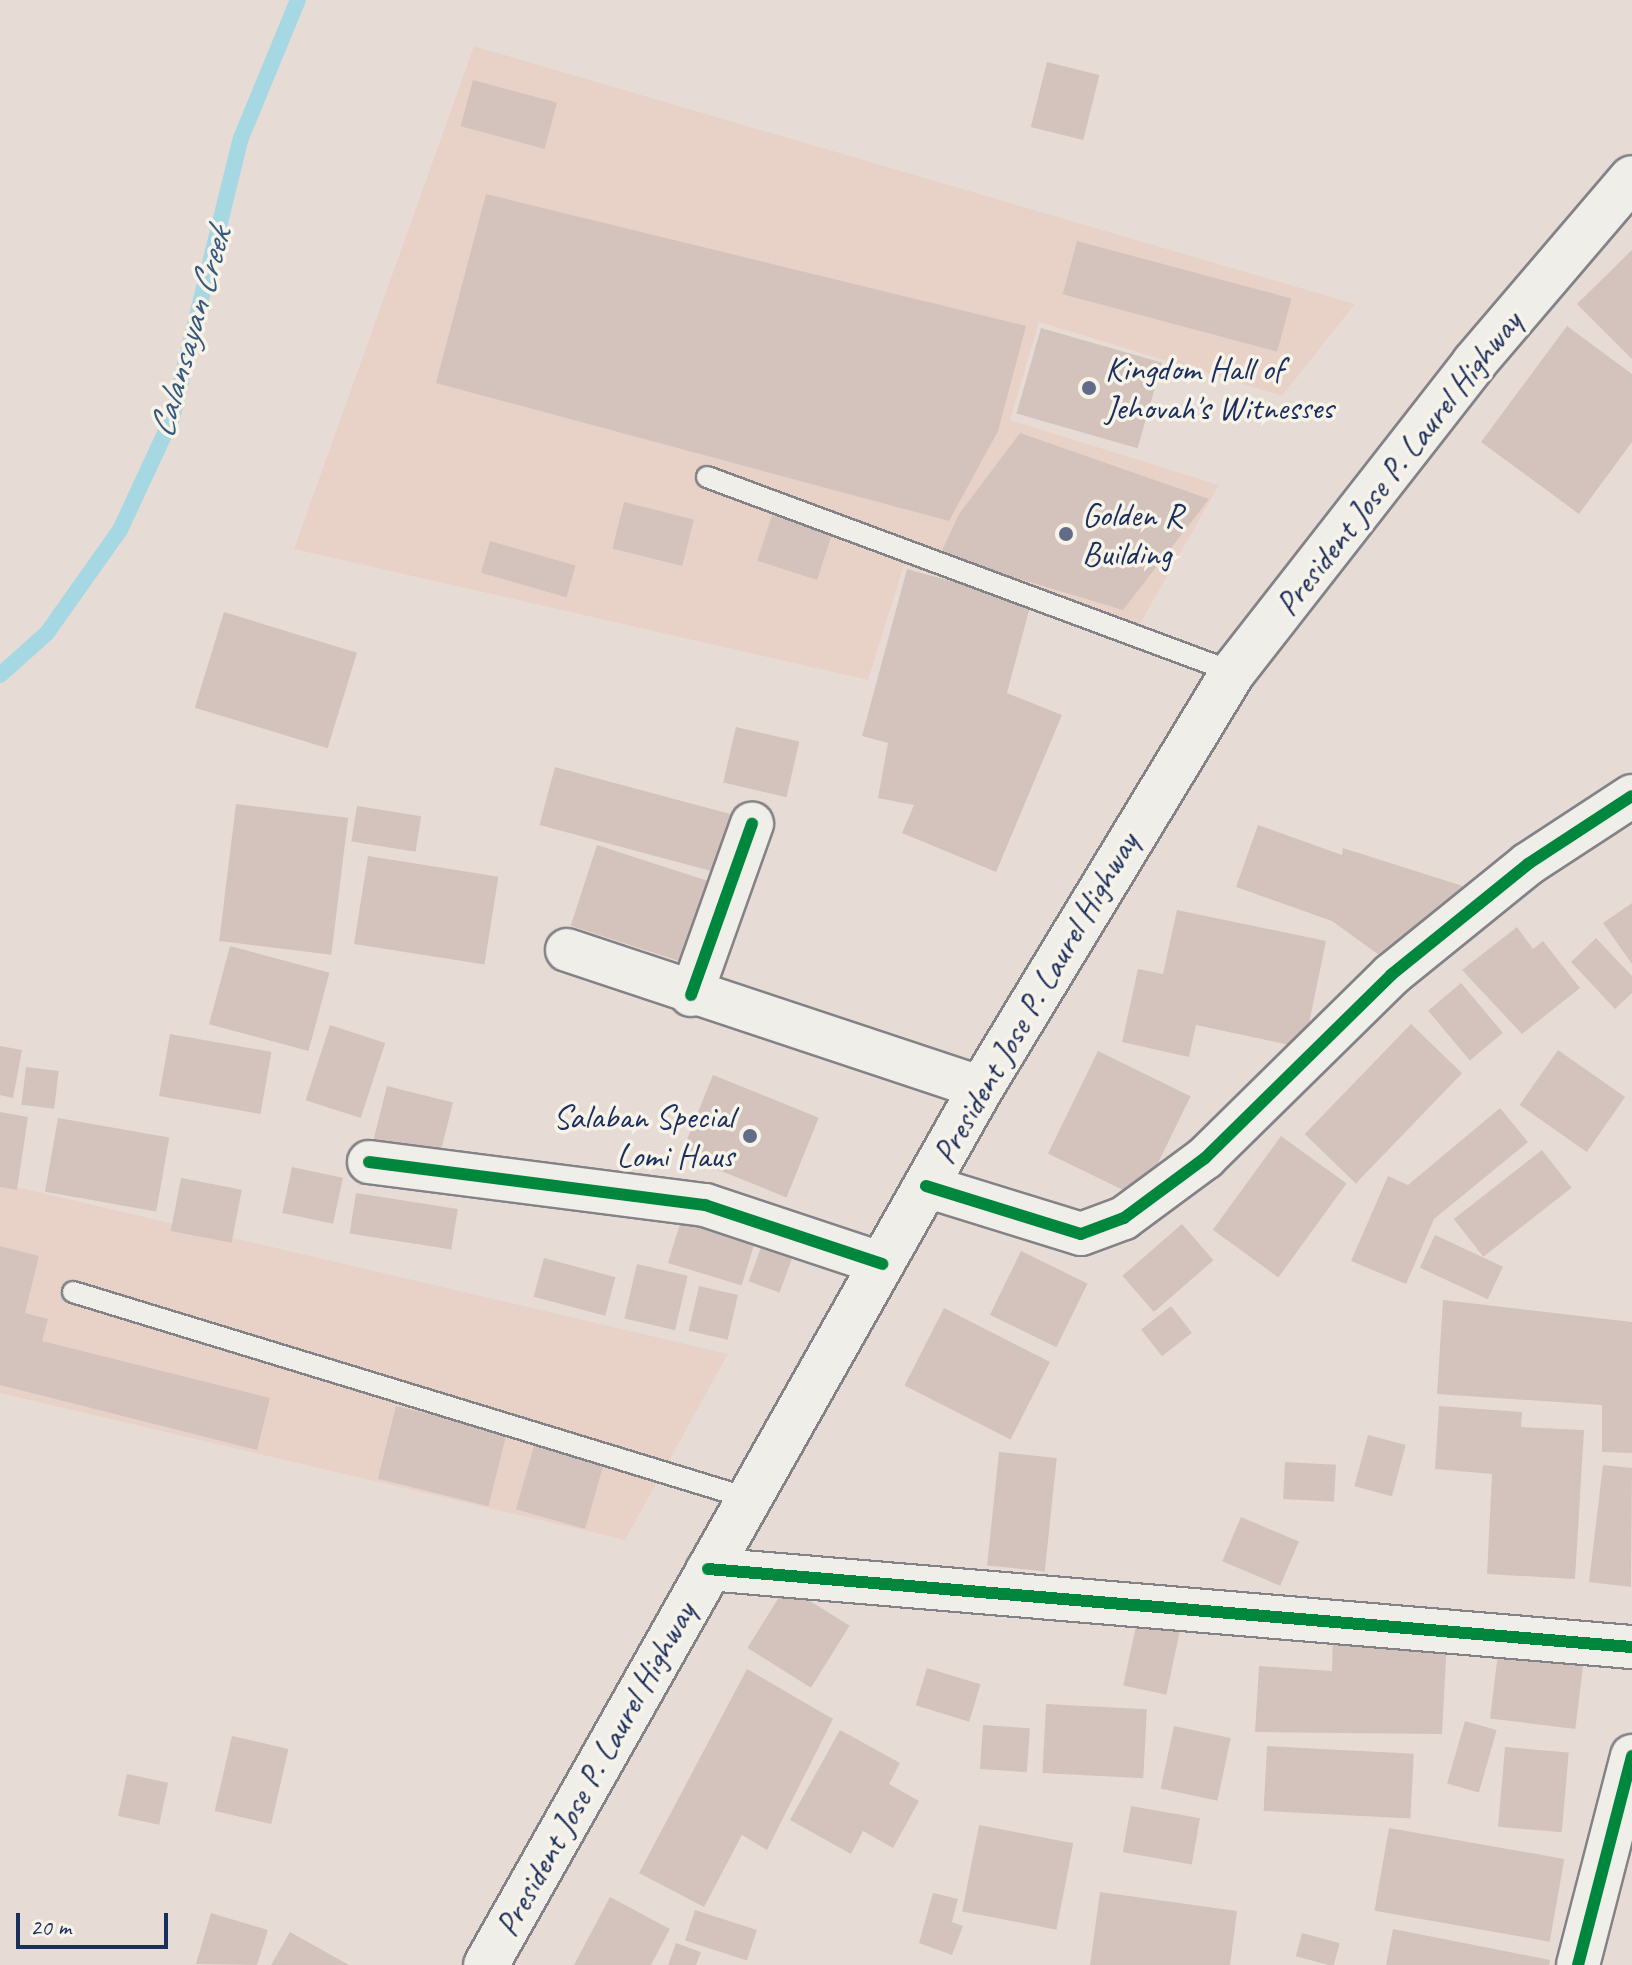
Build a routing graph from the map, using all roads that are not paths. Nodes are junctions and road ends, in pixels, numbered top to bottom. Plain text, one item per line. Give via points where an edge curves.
1 (1632, 178) edge
2 (707, 477) dead end
3 (1233, 672) junction
4 (1632, 796) edge
5 (752, 824) dead end
6 (567, 950) dead end
7 (691, 995) junction
8 (981, 1088) junction
9 (369, 1162) dead end
10 (926, 1186) junction
11 (882, 1264) junction
12 (73, 1292) dead end
13 (751, 1499) junction
14 (708, 1569) junction
15 (1632, 1647) edge
16 (1632, 1756) edge
17 (486, 1965) edge
18 (1578, 1965) edge

1 - 3 highway, President Jose P. Laurel Highway via 1474,363
2 - 3 lane
3 - 8 highway, President Jose P. Laurel Highway
4 - 10 street via 1528,864 1391,975 1205,1158 1124,1218 1081,1234
5 - 7 street
6 - 7 street
7 - 8 street
8 - 10 highway, President Jose P. Laurel Highway
9 - 11 street via 705,1205
10 - 11 highway, President Jose P. Laurel Highway
11 - 13 highway, President Jose P. Laurel Highway
12 - 13 lane
13 - 14 highway, President Jose P. Laurel Highway
14 - 15 street
14 - 17 highway, President Jose P. Laurel Highway
16 - 18 street

